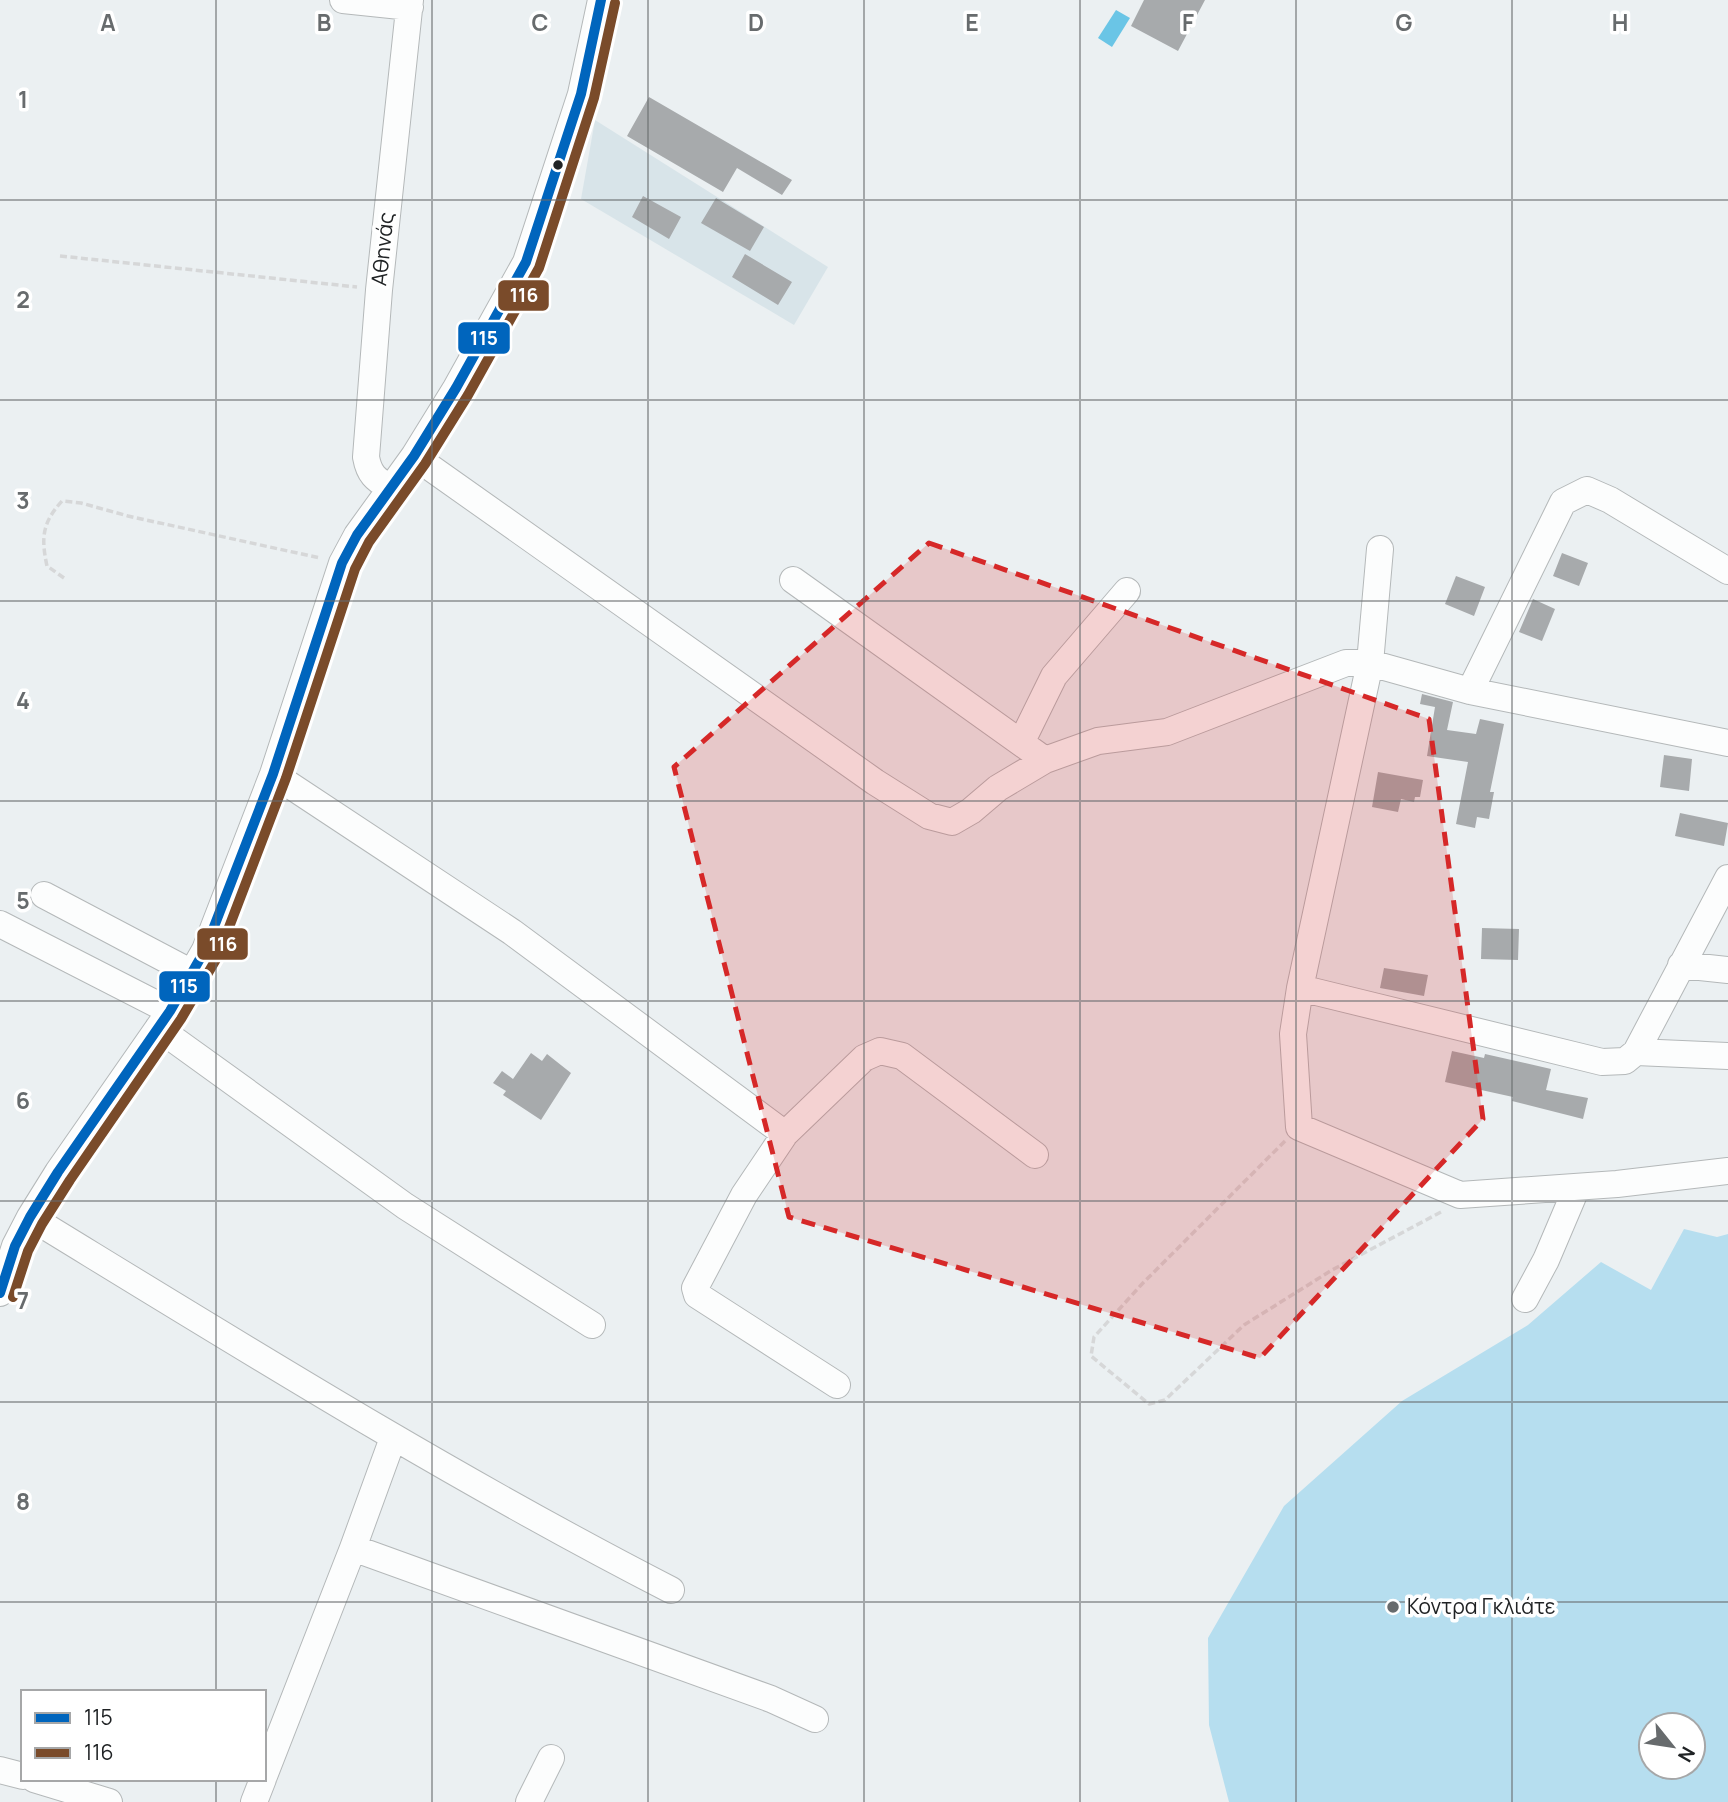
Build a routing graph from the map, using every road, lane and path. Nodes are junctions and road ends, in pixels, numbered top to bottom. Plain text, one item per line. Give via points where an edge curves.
1 (343, 0) edge
2 (601, 0) edge
3 (410, 4) edge
4 (60, 256) dead end
5 (379, 290) junction
6 (414, 456) junction
7 (390, 488) junction
8 (1380, 550) dead end
9 (342, 563) junction
10 (1728, 570) edge
11 (64, 578) dead end
12 (793, 580) dead end
13 (1127, 591) dead end
14 (1370, 663) junction
15 (1470, 691) junction
16 (1021, 743) junction
17 (1728, 743) edge
18 (1045, 760) junction
19 (273, 774) junction
20 (1728, 878) edge
21 (44, 895) dead end
22 (0, 923) edge
23 (1681, 965) junction
24 (1728, 970) edge
25 (192, 973) junction
26 (1300, 988) junction
27 (164, 1019) junction
28 (1636, 1052) junction
29 (1728, 1056) edge
30 (1299, 1127) junction
31 (785, 1134) junction
32 (1035, 1155) dead end
33 (1728, 1171) edge
34 (1577, 1187) junction
35 (1460, 1195) junction
36 (30, 1217) junction
37 (0, 1293) edge
38 (1525, 1299) dead end
39 (592, 1325) dead end
40 (837, 1385) dead end
41 (393, 1438) junction
42 (353, 1548) junction
43 (671, 1590) dead end
44 (816, 1719) dead end
45 (551, 1758) dead end
46 (0, 1770) edge
47 (266, 1773) edge
48 (21, 1775) edge
49 (41, 1781) edge
50 (263, 1781) edge
51 (109, 1802) edge
52 (254, 1802) edge
53 (529, 1802) edge

1 - 3 street
2 - 6 street via 581,94 526,262
3 - 5 street, Αθηνάς
4 - 5 path
5 - 7 street, Αθηνάς via 366,457 368,470
6 - 7 street
6 - 18 street via 929,816 952,822
7 - 9 street
8 - 14 street
9 - 11 path via 62,501 49,516 42,543 47,566
9 - 19 street
10 - 15 street via 1587,490 1563,502
12 - 16 street
13 - 16 street via 1054,676
14 - 15 street
14 - 18 street via 1346,663 1167,732 1098,741
14 - 26 street
15 - 17 street
16 - 18 street
19 - 25 street
19 - 31 street via 512,932
20 - 23 street
21 - 25 street
22 - 27 street
23 - 24 street
23 - 28 street
25 - 27 street
26 - 28 street via 1602,1062 1625,1061
26 - 30 street via 1293,1034
27 - 36 street
27 - 39 street via 405,1206
28 - 29 street
30 - 35 street
30 - 35 path via 1094,1338 1091,1356 1149,1404 1165,1400 1244,1325 1332,1270 1445,1210
31 - 32 street via 864,1058 880,1051 902,1056
31 - 40 street via 744,1195 695,1288 697,1295
33 - 34 street
34 - 35 street
34 - 38 street
36 - 37 street
36 - 41 street
41 - 42 street
41 - 43 street
42 - 44 street
42 - 47 street
45 - 53 street
46 - 48 street
49 - 51 street
50 - 52 street

